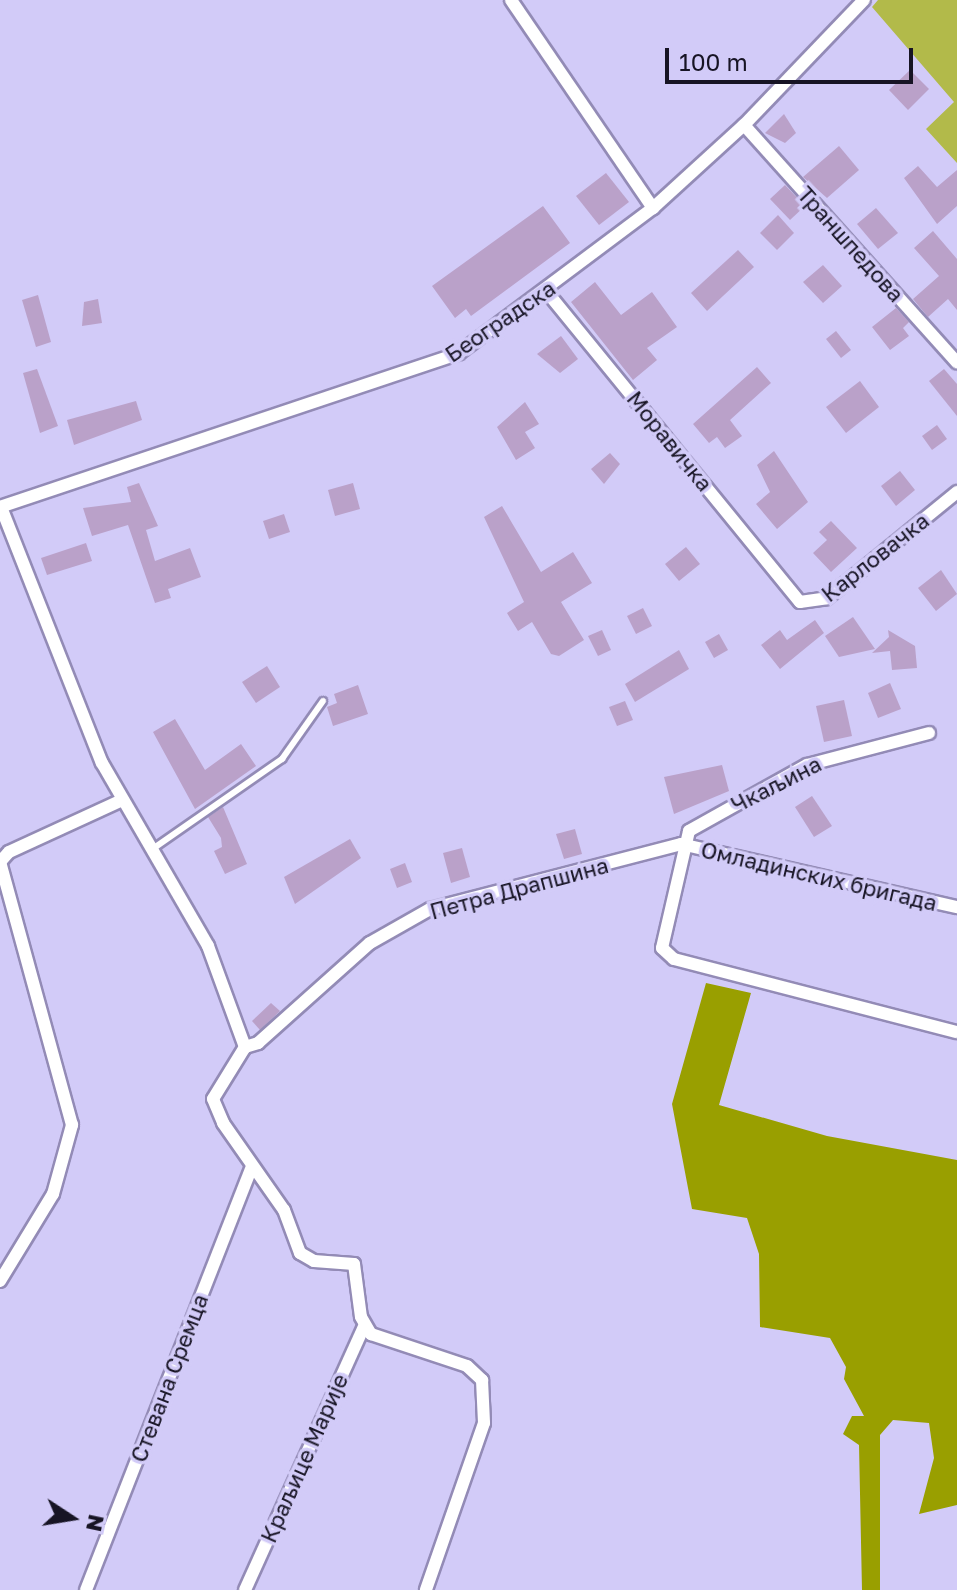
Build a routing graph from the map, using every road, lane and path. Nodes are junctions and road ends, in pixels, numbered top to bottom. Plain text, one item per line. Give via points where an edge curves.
1 (511, 0) edge
2 (864, 0) edge
3 (744, 125) junction
4 (653, 208) junction
5 (547, 292) junction
6 (957, 362) edge
7 (957, 492) edge
8 (0, 507) edge
9 (790, 592) joint
10 (323, 701) dead end
11 (929, 733) dead end
12 (122, 800) junction
13 (681, 844) junction
14 (151, 850) junction
15 (957, 907) edge
16 (957, 1032) edge
17 (245, 1047) junction
18 (252, 1166) junction
19 (0, 1281) edge
20 (364, 1327) junction
21 (86, 1590) edge
22 (245, 1590) edge
23 (426, 1590) edge

1 - 4 street
2 - 3 street, Београдска
3 - 4 street, Београдска
3 - 6 street, Траншпедова
4 - 5 street, Београдска
5 - 8 street, Београдска via 426,369
5 - 9 street, Моравичка
7 - 9 street, Карловачка via 827,598 808,604
8 - 12 street via 41,620
10 - 14 lane via 282,759
11 - 13 street, Чкаљина via 807,765 701,823
12 - 14 street
12 - 19 street via 9,852 0,862 72,1125 53,1194
13 - 15 street, Омладинских бригада
13 - 16 street via 664,954
13 - 17 street, Петра Драпшина via 430,909 370,943
14 - 17 street via 208,946
17 - 18 street via 213,1099
18 - 20 street via 280,1201 304,1257 354,1264
18 - 21 street, Стевана Сремца
20 - 22 street, Краљице Марије
20 - 23 street via 390,1342 467,1366 482,1380 487,1396 472,1465

